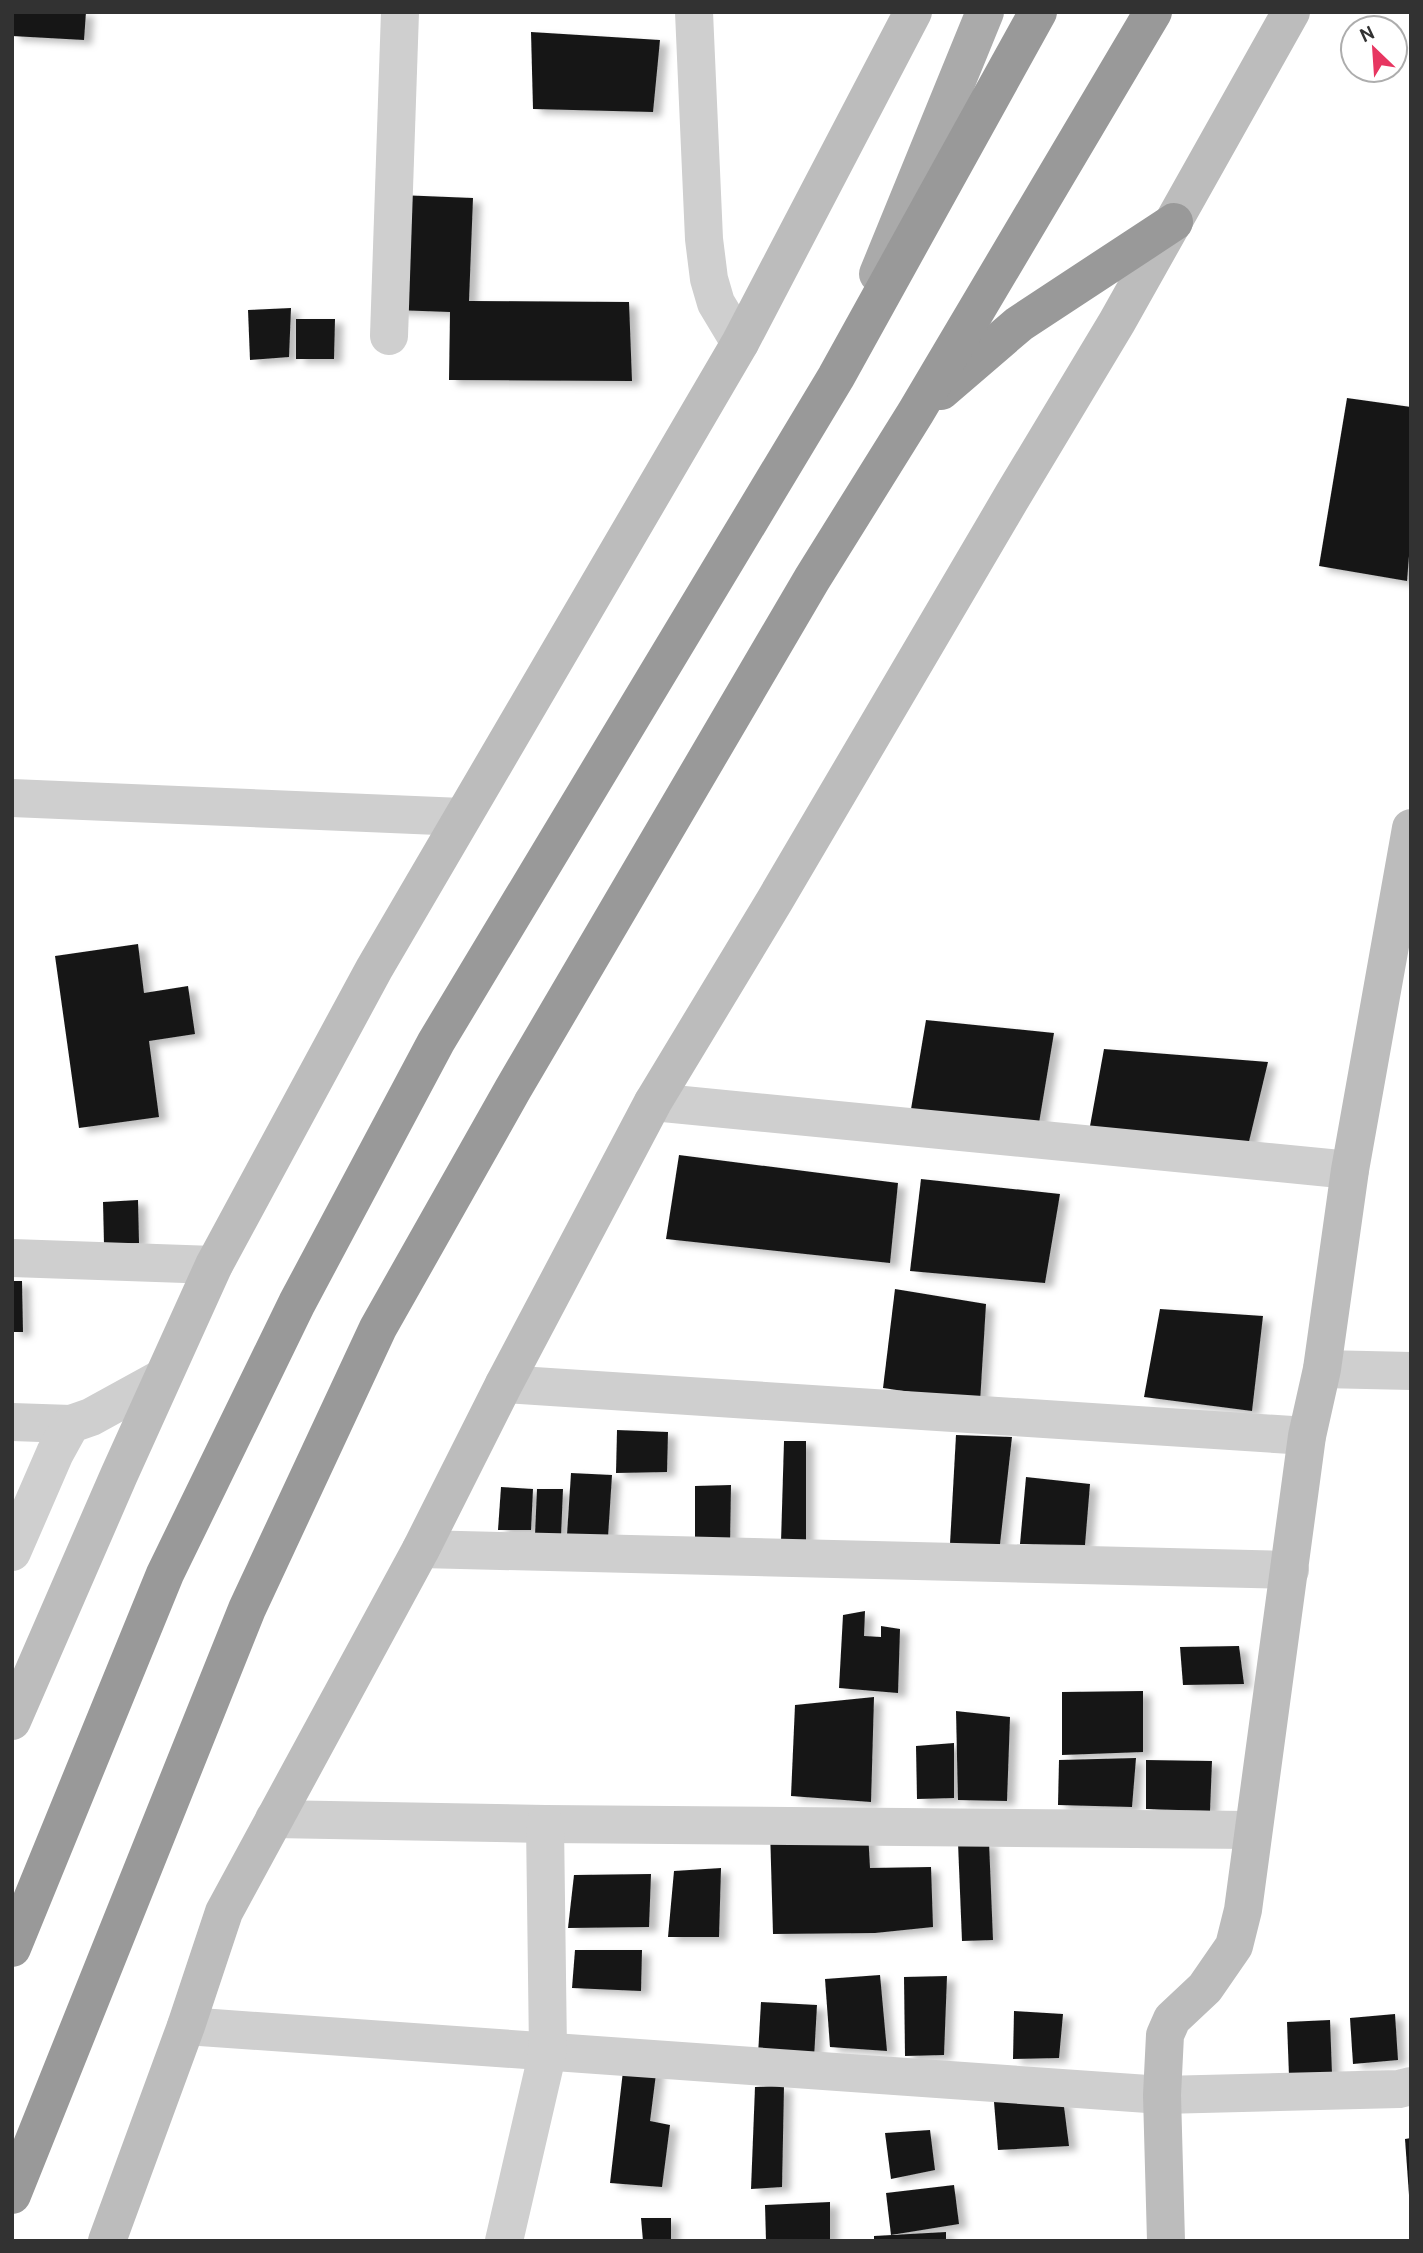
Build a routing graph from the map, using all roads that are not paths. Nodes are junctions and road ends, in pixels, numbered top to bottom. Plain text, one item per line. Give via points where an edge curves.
1 (400, 12) edge
2 (694, 12) edge
3 (913, 12) edge
4 (985, 12) edge
5 (1038, 12) edge
6 (1153, 12) edge
7 (1291, 12) edge
8 (1174, 222) junction
9 (389, 335) dead end
10 (740, 343) junction
11 (836, 377) junction
12 (916, 412) junction
13 (12, 798) edge
14 (463, 817) junction
15 (1411, 828) edge
16 (653, 1102) junction
17 (1350, 1170) junction
18 (12, 1258) edge
19 (214, 1265) junction
20 (1322, 1369) junction
21 (1411, 1371) edge
22 (162, 1378) junction
23 (504, 1384) junction
24 (12, 1422) edge
25 (71, 1424) junction
26 (1307, 1436) junction
27 (421, 1549) junction
28 (12, 1552) edge
29 (1290, 1570) junction
30 (12, 1721) edge
31 (274, 1819) junction
32 (545, 1824) junction
33 (1253, 1830) junction
34 (12, 1948) edge
35 (186, 2026) junction
36 (548, 2051) junction
37 (1411, 2086) edge
38 (1162, 2095) junction
39 (13, 2193) edge
40 (107, 2241) edge
41 (504, 2241) edge
42 (1166, 2241) edge

1 - 9 street
2 - 10 street via 709,279 716,303
3 - 10 street
4 - 11 main road
5 - 11 highway
6 - 12 highway
7 - 8 street
8 - 12 highway via 1019,324
8 - 16 street
10 - 14 street
11 - 34 highway via 436,1042 297,1303 165,1574
12 - 39 highway via 805,591 513,1088 378,1328 247,1609
13 - 14 street
14 - 19 street via 374,969
15 - 17 street
16 - 17 street
16 - 23 street
17 - 20 street
18 - 19 street
19 - 22 street
20 - 21 street
20 - 26 street
22 - 25 street
22 - 30 street
23 - 26 street
23 - 27 street
24 - 25 street
25 - 28 street
26 - 29 street
27 - 29 street
27 - 31 street
29 - 33 street
31 - 32 street
31 - 35 street via 224,1912
32 - 33 street
32 - 36 street
33 - 38 street via 1234,1946 1205,1988 1172,2019 1165,2035
35 - 36 street
35 - 40 street
36 - 38 street
36 - 41 street
37 - 38 street
38 - 42 street

